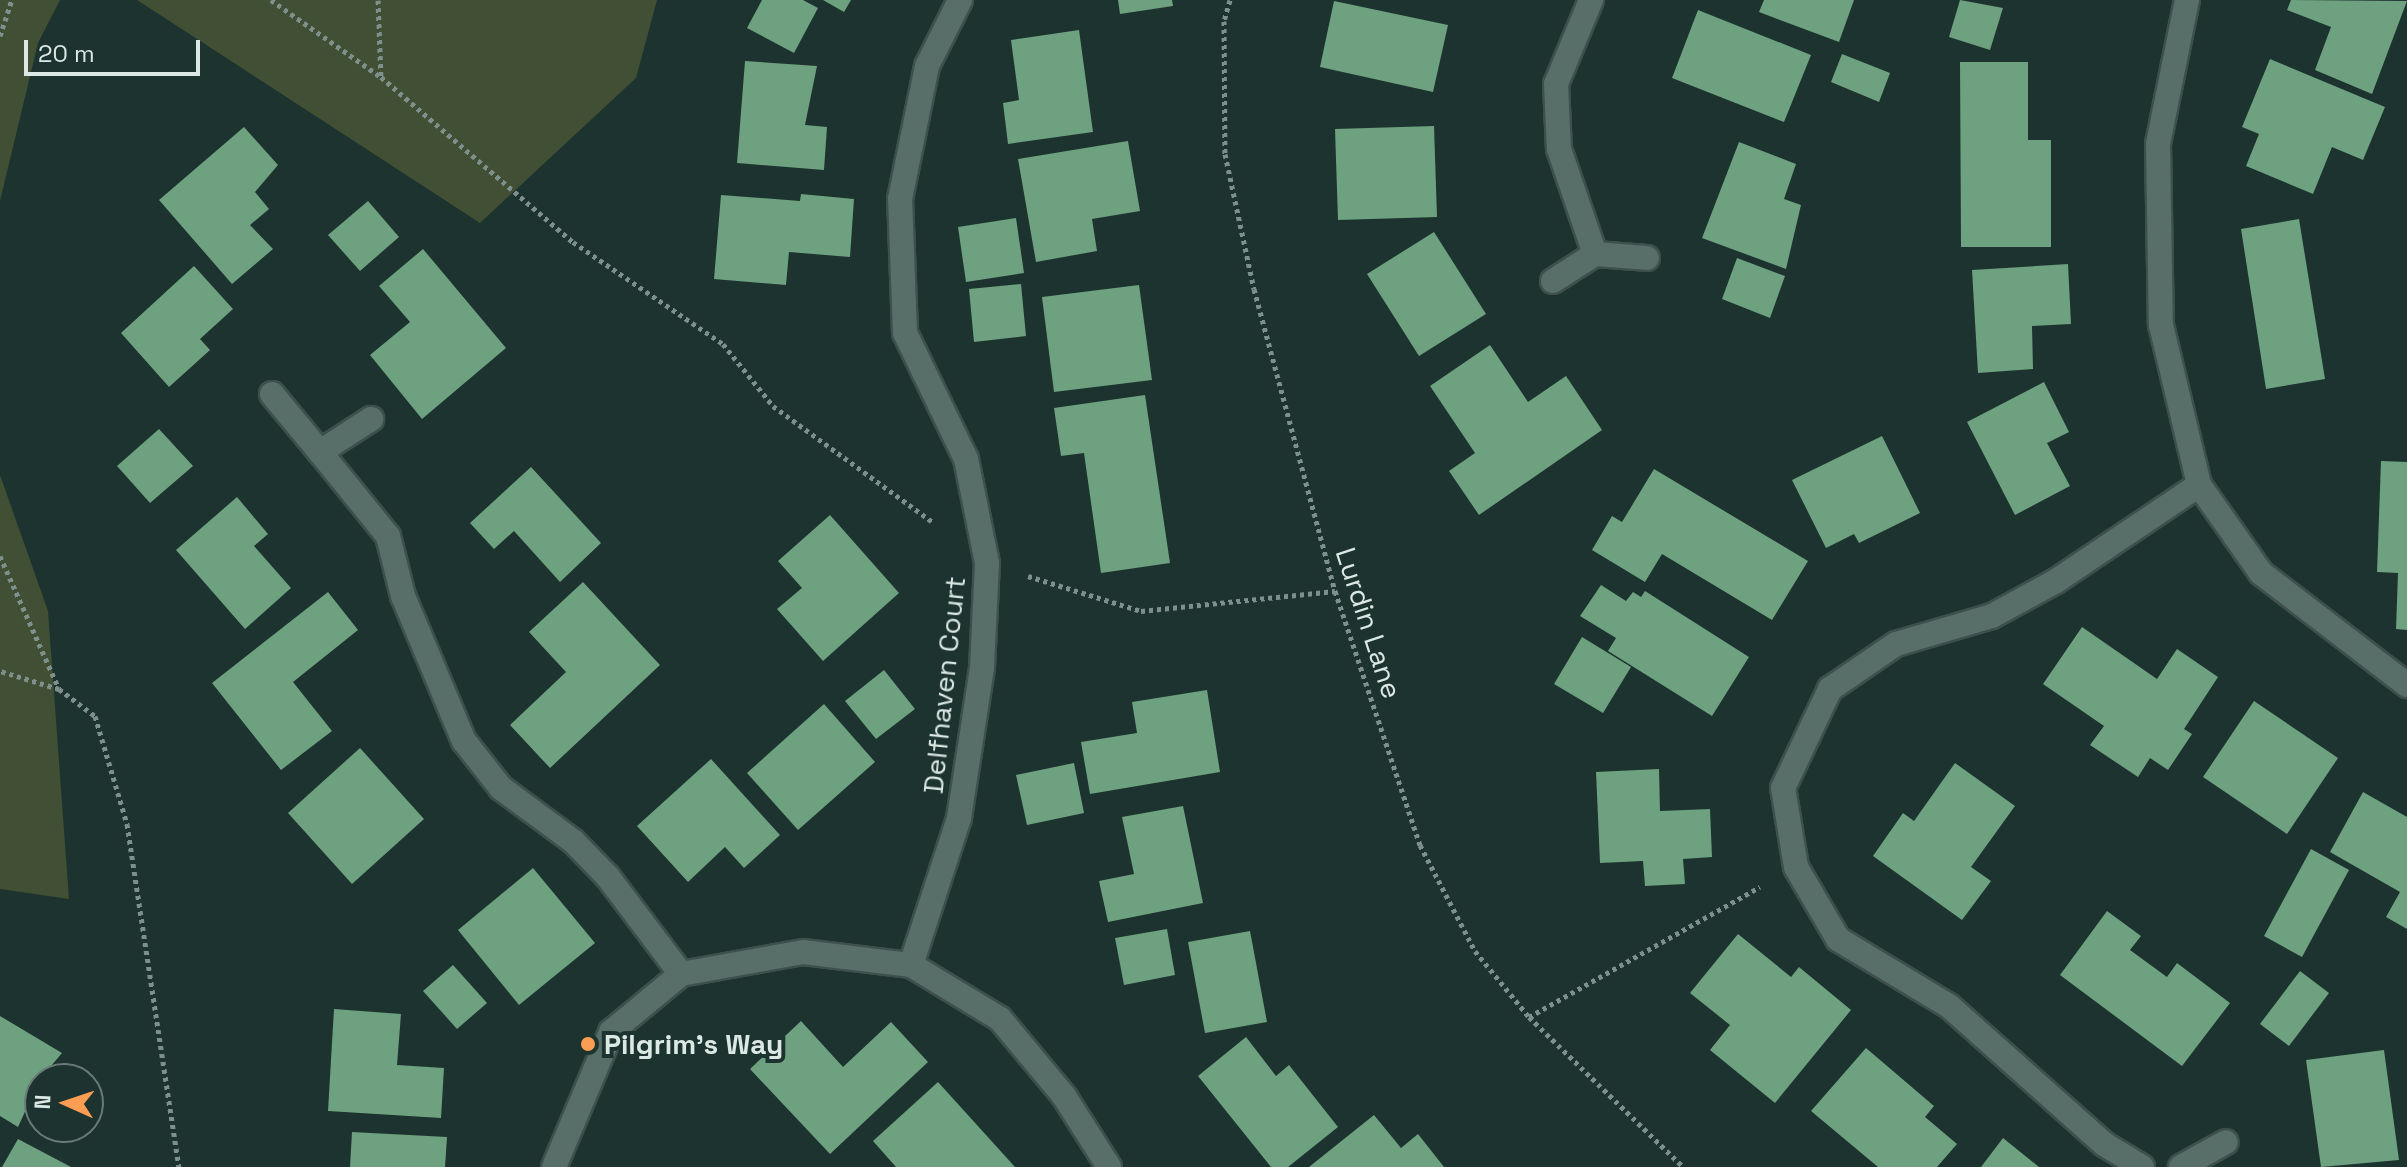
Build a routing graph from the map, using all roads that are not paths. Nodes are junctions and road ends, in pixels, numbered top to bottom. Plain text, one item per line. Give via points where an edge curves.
1 (960, 0) edge
2 (1591, 0) edge
3 (2187, 0) edge
4 (1595, 254) junction
5 (1647, 258) dead end
6 (1553, 281) dead end
7 (272, 394) dead end
8 (371, 419) dead end
9 (320, 452) junction
10 (2199, 485) junction
11 (2407, 685) edge
12 (911, 965) junction
13 (681, 974) junction
14 (2226, 1142) dead end
15 (554, 1167) edge
16 (1109, 1167) edge
17 (2142, 1167) edge
18 (2181, 1167) edge

1 - 12 street, Delfhaven Court via 927,66 900,199 905,333 966,459 987,563 982,668 959,818
2 - 4 street via 1556,84 1559,149
3 - 10 street via 2158,144 2161,325
4 - 5 street
4 - 6 street
7 - 9 street
8 - 9 street
9 - 13 street via 388,536 403,596 464,741 501,788 573,841 608,877
10 - 11 street via 2261,573
10 - 17 street via 2056,581 1992,616 1896,644 1830,689 1783,788 1796,867 1838,939 1949,1006 2104,1144
12 - 13 street via 803,952
12 - 16 street via 1000,1019 1064,1096
13 - 15 street via 611,1032
14 - 18 street

